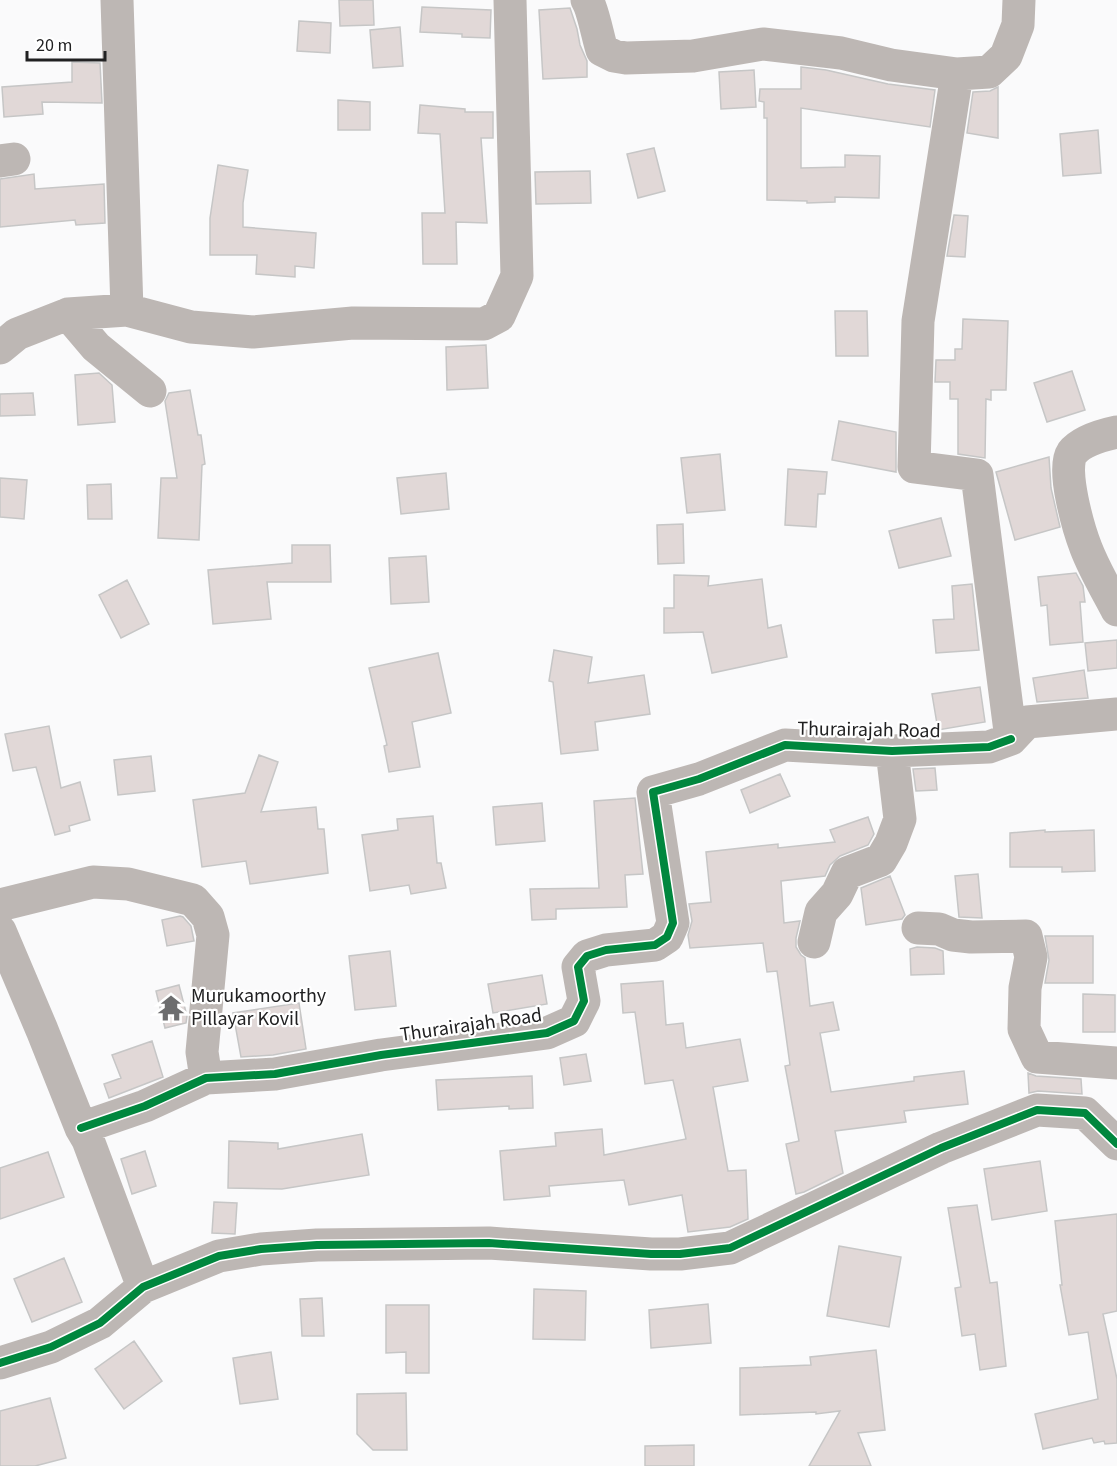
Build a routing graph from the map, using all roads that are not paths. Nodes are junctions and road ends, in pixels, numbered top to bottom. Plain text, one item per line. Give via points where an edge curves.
1 (117, 0) edge
2 (510, 0) edge
3 (587, 0) edge
4 (1019, 0) edge
5 (957, 74) junction
6 (127, 310) junction
7 (68, 314) junction
8 (0, 348) edge
9 (150, 391) dead end
10 (1117, 432) edge
11 (1117, 610) edge
12 (1117, 714) edge
13 (1011, 739) junction
14 (892, 751) junction
15 (0, 905) edge
16 (918, 928) dead end
17 (0, 932) edge
18 (814, 942) dead end
19 (1117, 1063) edge
20 (206, 1078) junction
21 (81, 1128) junction
22 (1117, 1144) edge
23 (143, 1287) junction
24 (0, 1363) edge

1 - 6 street
2 - 6 street via 518,276 499,316 484,324 353,323 253,332 191,327
3 - 5 street via 602,50 614,56 693,56 763,44 841,53
4 - 5 street via 1018,25 1006,56 988,72
5 - 13 street via 918,321 914,467 977,475
6 - 7 street
7 - 8 street via 18,334
7 - 9 street via 96,347
10 - 11 street via 1079,446 1070,455 1068,468 1085,547
12 - 13 street via 1027,722
13 - 14 street, Thurairajah Road via 989,747
14 - 18 street via 900,819 891,843 881,860 847,873 837,894 821,912
14 - 20 street, Thurairajah Road via 785,745 699,780 653,792 673,923 667,937 656,945 587,956 578,967 584,1001 574,1021 548,1033 381,1055 275,1074
15 - 20 street via 93,882 128,884 193,900 208,917 213,935 202,1052
16 - 19 street via 971,937 1026,936 1031,957 1024,1029 1037,1057
17 - 21 street
20 - 21 street via 145,1106
21 - 23 street
22 - 23 street via 1085,1113 1037,1110 941,1148 730,1248 651,1254 489,1243 316,1245 219,1256
23 - 24 street via 100,1323 51,1347

